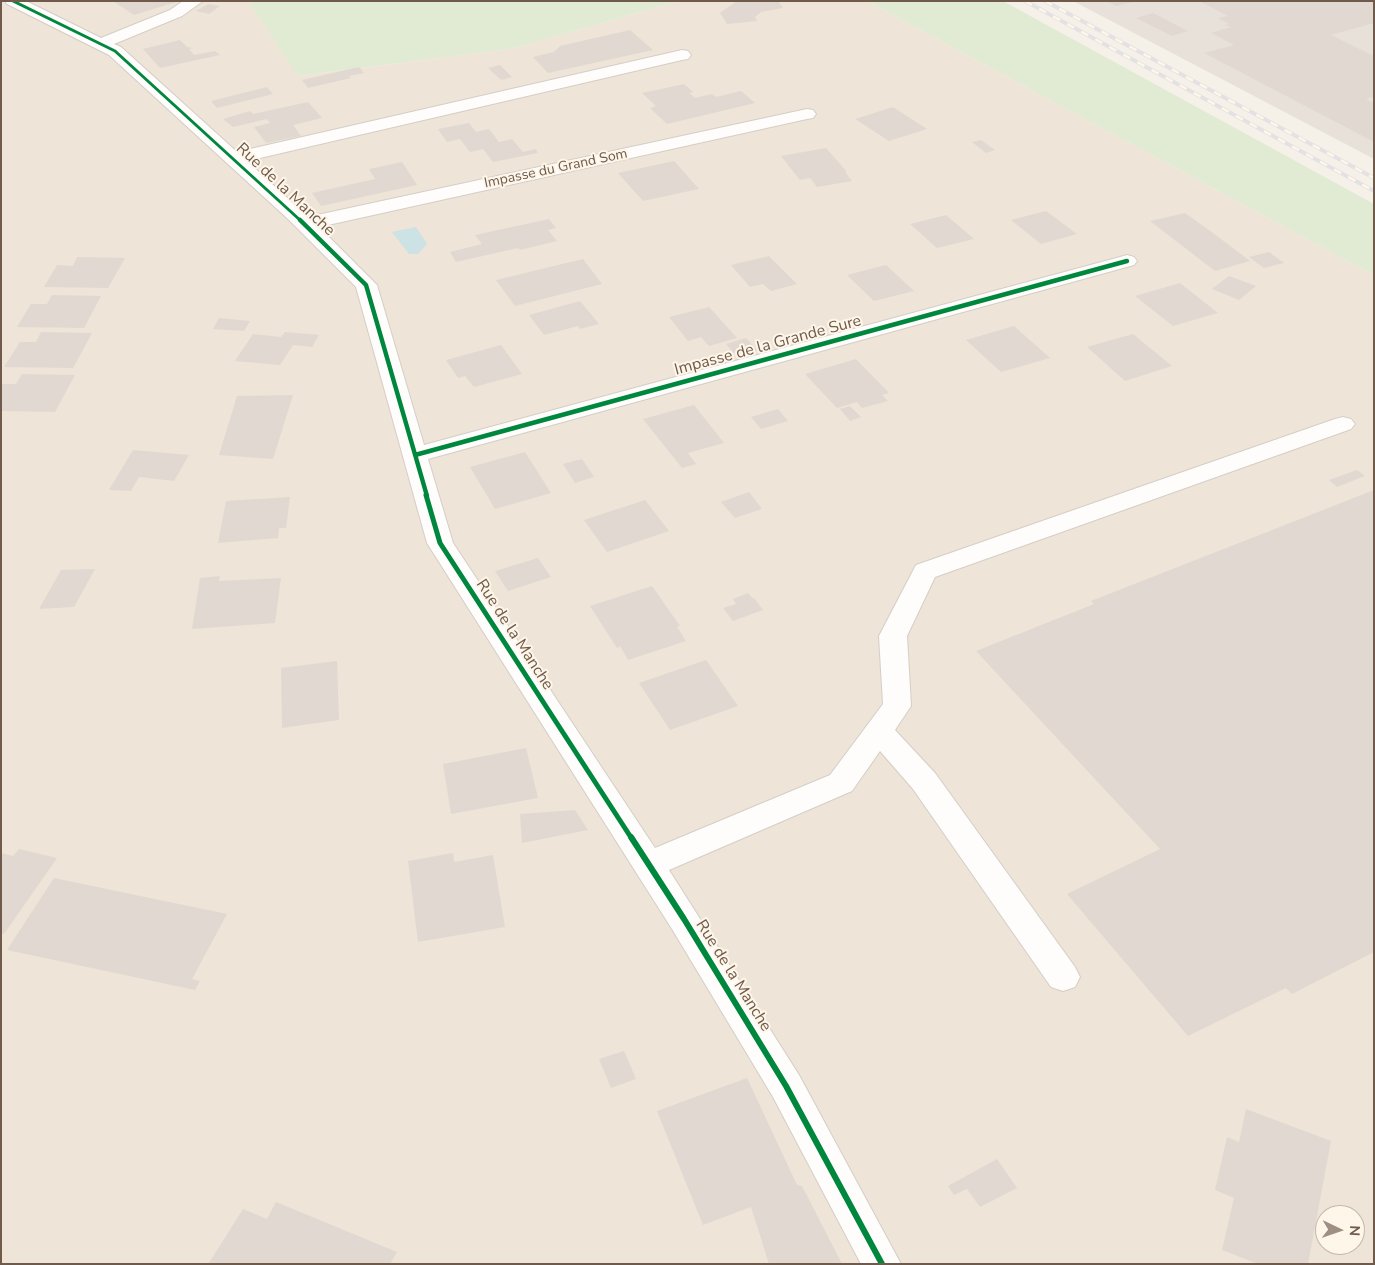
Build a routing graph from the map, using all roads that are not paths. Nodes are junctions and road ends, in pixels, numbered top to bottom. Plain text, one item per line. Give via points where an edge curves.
1 (13, 1) edge
2 (195, 1) edge
3 (1, 7) edge
4 (58, 23) junction
5 (108, 47) junction
6 (682, 55) dead end
7 (807, 114) dead end
8 (233, 159) junction
9 (304, 224) junction
10 (1128, 261) dead end
11 (1343, 424) dead end
12 (415, 455) junction
13 (880, 731) junction
14 (648, 865) junction
15 (1063, 977) dead end
16 (882, 1264) edge

1 - 4 street, Rue de la Manche
2 - 5 street
3 - 4 street
4 - 5 street, Rue de la Manche
5 - 8 street, Rue de la Manche
6 - 8 street
7 - 9 street, Impasse du Grand Som
8 - 9 street, Rue de la Manche
9 - 12 street, Rue de la Manche via 366,285
10 - 12 street, Impasse de la Grande Sure
11 - 13 street via 925,571 893,636 898,706
12 - 14 street, Rue de la Manche via 440,543
13 - 14 street via 841,783
13 - 15 street via 924,781
14 - 16 street, Rue de la Manche via 786,1086

